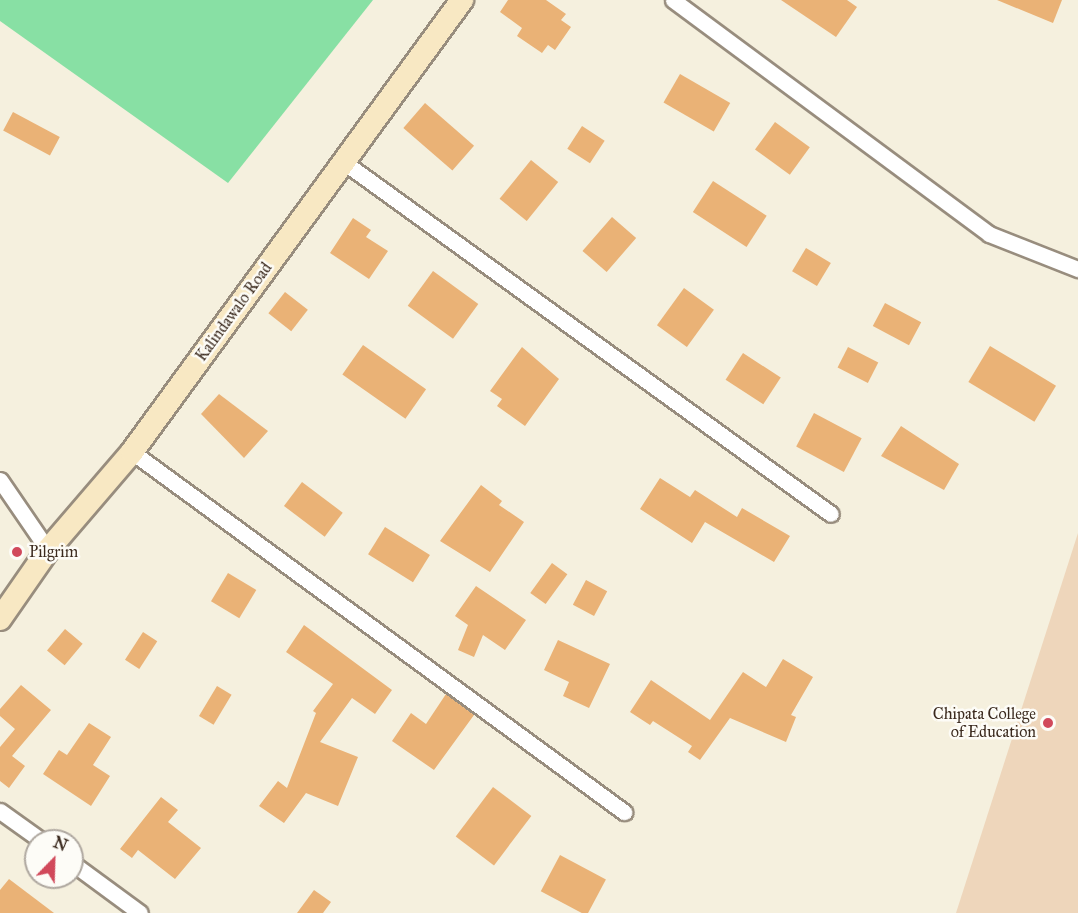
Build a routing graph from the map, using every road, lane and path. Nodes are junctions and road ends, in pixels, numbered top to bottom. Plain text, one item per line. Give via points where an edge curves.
1 (462, 0) edge
2 (673, 0) edge
3 (345, 162) junction
4 (1078, 269) edge
5 (132, 452) junction
6 (0, 480) edge
7 (831, 514) dead end
8 (48, 550) junction
9 (0, 620) edge
10 (0, 811) edge
11 (624, 812) dead end
12 (25, 829) edge
13 (84, 872) edge
14 (140, 913) edge

1 - 3 street, Kalindawalo Road
2 - 4 street via 989,234
3 - 5 street, Kalindawalo Road
3 - 7 street
5 - 8 street, Kalindawalo Road
5 - 11 street
6 - 8 street
8 - 9 street, Kalindawalo Road
10 - 12 street
13 - 14 street

